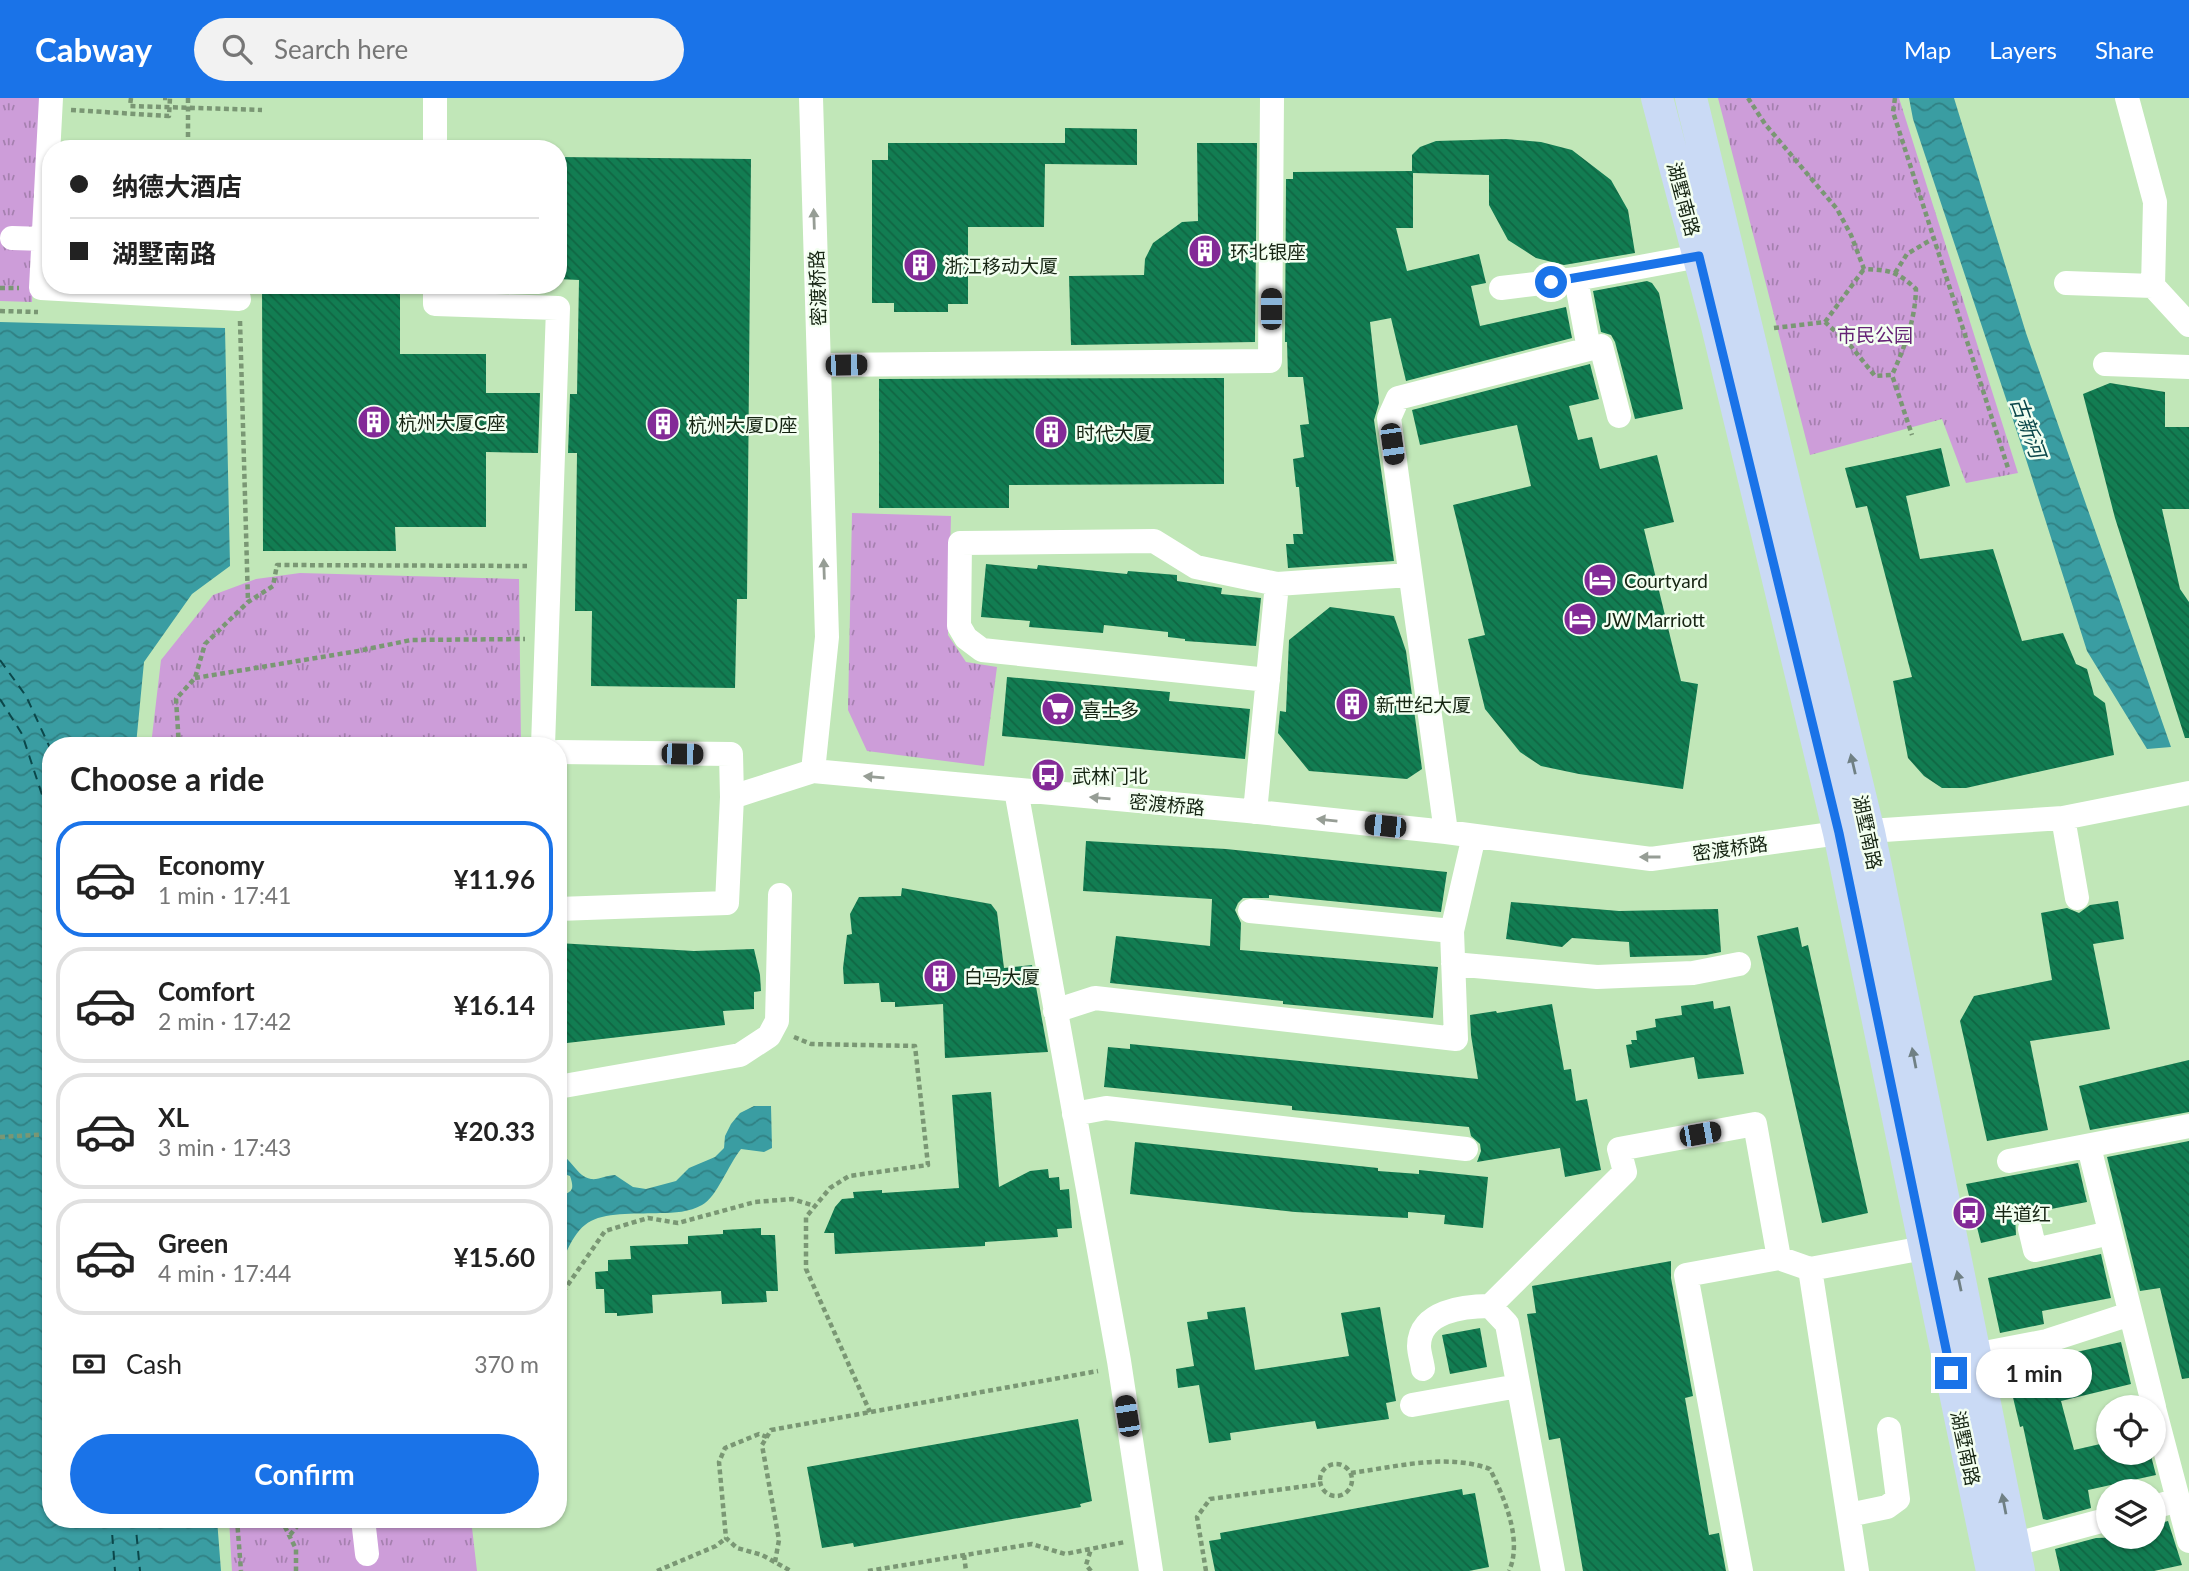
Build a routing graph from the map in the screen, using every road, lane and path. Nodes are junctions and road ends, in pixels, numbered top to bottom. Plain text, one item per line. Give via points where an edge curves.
1 (131, 98) edge
2 (163, 98) edge
3 (188, 98) edge
4 (435, 98) edge
5 (811, 98) edge
6 (1272, 98) edge
7 (1657, 98) edge
8 (1691, 98) edge
9 (1748, 98) edge
10 (1895, 98) edge
11 (2127, 98) edge
12 (51, 103) edge
13 (187, 108) junction
14 (261, 110) dead end
15 (49, 140) edge
16 (188, 140) edge
17 (435, 140) edge
18 (12, 238) dead end
19 (1934, 238) junction
20 (42, 239) edge
21 (1699, 256) junction
22 (1864, 269) junction
23 (1895, 273) junction
24 (1576, 279) junction
25 (2066, 283) dead end
26 (2153, 286) junction
27 (1501, 288) dead end
28 (100, 294) edge
29 (435, 294) edge
30 (239, 308) joint
31 (1825, 322) junction
32 (2189, 324) edge
33 (1749, 330) junction
34 (1589, 349) junction
35 (2105, 364) dead end
36 (819, 365) junction
37 (2189, 367) edge
38 (1892, 375) junction
39 (1619, 416) dead end
40 (1912, 435) dead end
41 (2008, 468) dead end
42 (549, 566) junction
43 (1410, 575) junction
44 (1277, 584) junction
45 (248, 602) junction
46 (547, 639) junction
47 (195, 678) junction
48 (1268, 680) junction
49 (178, 737) edge
50 (543, 737) edge
51 (567, 752) edge
52 (813, 771) junction
53 (1016, 790) junction
54 (2189, 793) edge
55 (732, 797) junction
56 (1255, 812) junction
57 (2063, 817) junction
58 (1446, 832) junction
59 (1854, 832) junction
60 (1474, 836) junction
61 (780, 895) dead end
62 (2077, 898) dead end
63 (567, 909) edge
64 (1250, 912) dead end
65 (1452, 931) junction
66 (1453, 964) junction
67 (1739, 964) dead end
68 (1055, 1011) junction
69 (774, 1028) junction
70 (567, 1085) edge
71 (1074, 1114) junction
72 (2189, 1126) edge
73 (42, 1135) edge
74 (0, 1138) edge
75 (2088, 1147) junction
76 (1466, 1149) dead end
77 (2010, 1161) dead end
78 (815, 1206) junction
79 (2030, 1229) dead end
80 (2110, 1233) junction
81 (1924, 1248) junction
82 (1779, 1258) junction
83 (1810, 1269) junction
84 (567, 1286) edge
85 (1490, 1306) junction
86 (2130, 1314) junction
87 (1975, 1354) junction
88 (1120, 1367) junction
89 (1423, 1369) dead end
90 (1518, 1386) junction
91 (2151, 1395) edge
92 (1412, 1405) dead end
93 (870, 1412) junction
94 (1889, 1429) dead end
95 (767, 1437) junction
96 (2166, 1449) edge
97 (1351, 1474) junction
98 (1321, 1484) junction
99 (2183, 1509) edge
100 (1849, 1515) junction
101 (2096, 1524) edge
102 (238, 1528) edge
103 (286, 1528) edge
104 (296, 1528) edge
105 (364, 1528) edge
106 (290, 1535) junction
107 (1146, 1537) junction
108 (726, 1538) junction
109 (2189, 1541) edge
110 (1091, 1548) junction
111 (367, 1554) dead end
112 (964, 1555) junction
113 (2015, 1558) edge
114 (775, 1562) junction
115 (241, 1571) edge
116 (296, 1571) edge
117 (657, 1571) edge
118 (791, 1571) edge
119 (868, 1571) edge
120 (966, 1571) edge
121 (1091, 1571) edge
122 (1152, 1571) edge
123 (1206, 1571) edge
124 (1509, 1571) edge
125 (1553, 1571) edge
126 (1741, 1571) edge
127 (1857, 1571) edge
128 (1992, 1571) edge

1 - 13 path via 130,106
2 - 12 path via 170,98 169,116
3 - 13 path
4 - 17 street
36 -> 5 street, 密渡桥路
6 - 36 street via 1270,361
7 - 21 main road, 湖墅南路
8 - 33 main road, 湖墅南路
9 - 22 path via 1837,209
10 - 19 path via 1893,112
11 - 26 street via 2155,202
12 - 15 street
13 - 14 path
13 - 16 path
18 - 20 street
19 - 23 path via 1907,254
19 - 41 path
21 - 24 street
21 - 59 main road, 湖墅南路
22 - 23 path
22 - 31 path
23 - 38 path via 1916,289 1907,342
24 - 27 street
24 - 34 street
25 - 26 street
26 - 32 street
28 - 30 street
29 - 42 street via 435,304 558,309
30 - 45 path
31 - 33 path
31 - 38 path via 1875,376
59 -> 33 main road, 湖墅南路
34 - 39 street via 1601,346
34 - 43 street via 1398,398 1389,418
35 - 37 street
52 -> 36 street, 密渡桥路 via 827,637
38 - 40 path
42 - 45 path via 277,565 273,586
42 - 46 street
43 - 44 street
43 - 58 street
44 - 48 street
44 - 48 street via 1196,567 1154,541 960,543 959,626 982,650
45 - 47 path via 205,644
46 - 47 path via 411,640
46 - 50 street
47 - 49 path via 176,699
48 - 56 street
51 - 55 street via 731,754
53 -> 52 street, 密渡桥路
52 - 55 street
56 -> 53 street, 密渡桥路
53 - 68 street
54 - 57 street, 密渡桥路
55 - 63 street via 727,903
58 -> 56 street, 密渡桥路
57 - 59 street, 密渡桥路
57 - 62 street
58 - 60 street, 密渡桥路
59 -> 60 street, 密渡桥路 via 1651,859
59 - 81 main road, 湖墅南路
87 -> 59 main road, 湖墅南路
60 - 65 street
61 - 69 street via 780,989
64 - 65 street
65 - 66 street
66 - 67 street via 1597,977 1693,973
66 - 68 street via 1456,1039 1095,998
68 - 71 street
69 - 70 street via 740,1055
69 - 78 path via 811,1044 915,1046 928,1164 849,1176 830,1188
71 - 76 street via 1106,1108
71 - 88 street
72 - 75 street
73 - 74 path
75 - 77 street
75 - 80 street
78 - 84 path via 792,1199 755,1202 678,1223 648,1218 605,1231
78 - 93 path via 806,1217 806,1269
79 - 80 street via 2035,1250
80 - 86 street
81 - 83 street
81 - 128 main road, 湖墅南路
82 - 83 street
82 - 85 street via 1755,1124 1619,1149 1625,1172
82 - 126 street via 1686,1275
83 - 100 street
85 - 89 street via 1437,1315 1424,1328 1419,1345
85 - 90 street via 1507,1324
86 - 87 street via 2047,1341
86 - 91 street
113 -> 87 main road, 湖墅南路
88 - 93 path
88 - 107 street
90 - 92 street
90 - 125 street
93 - 95 path via 771,1430
94 - 100 street via 1898,1499 1887,1507
95 - 108 path via 759,1434 725,1448 719,1462
95 - 114 path via 762,1445 779,1540
96 - 99 street
97 - 98 path via 1339,1464 1328,1466 1321,1473
97 - 98 path via 1352,1484 1342,1495 1331,1495
97 - 124 path via 1433,1462 1474,1463 1490,1469 1501,1490 1514,1540
98 - 123 path via 1210,1499 1197,1517
99 - 109 street
100 - 127 street
101 - 113 street
102 - 115 path
103 - 106 path
104 - 106 path
105 - 111 street
106 - 116 path via 296,1549
107 - 110 path
107 - 122 street
108 - 114 path via 737,1548
108 - 117 path
110 - 112 path via 1065,1553 1031,1544
110 - 121 path via 1086,1564
112 - 119 path
112 - 120 path
114 - 118 path

